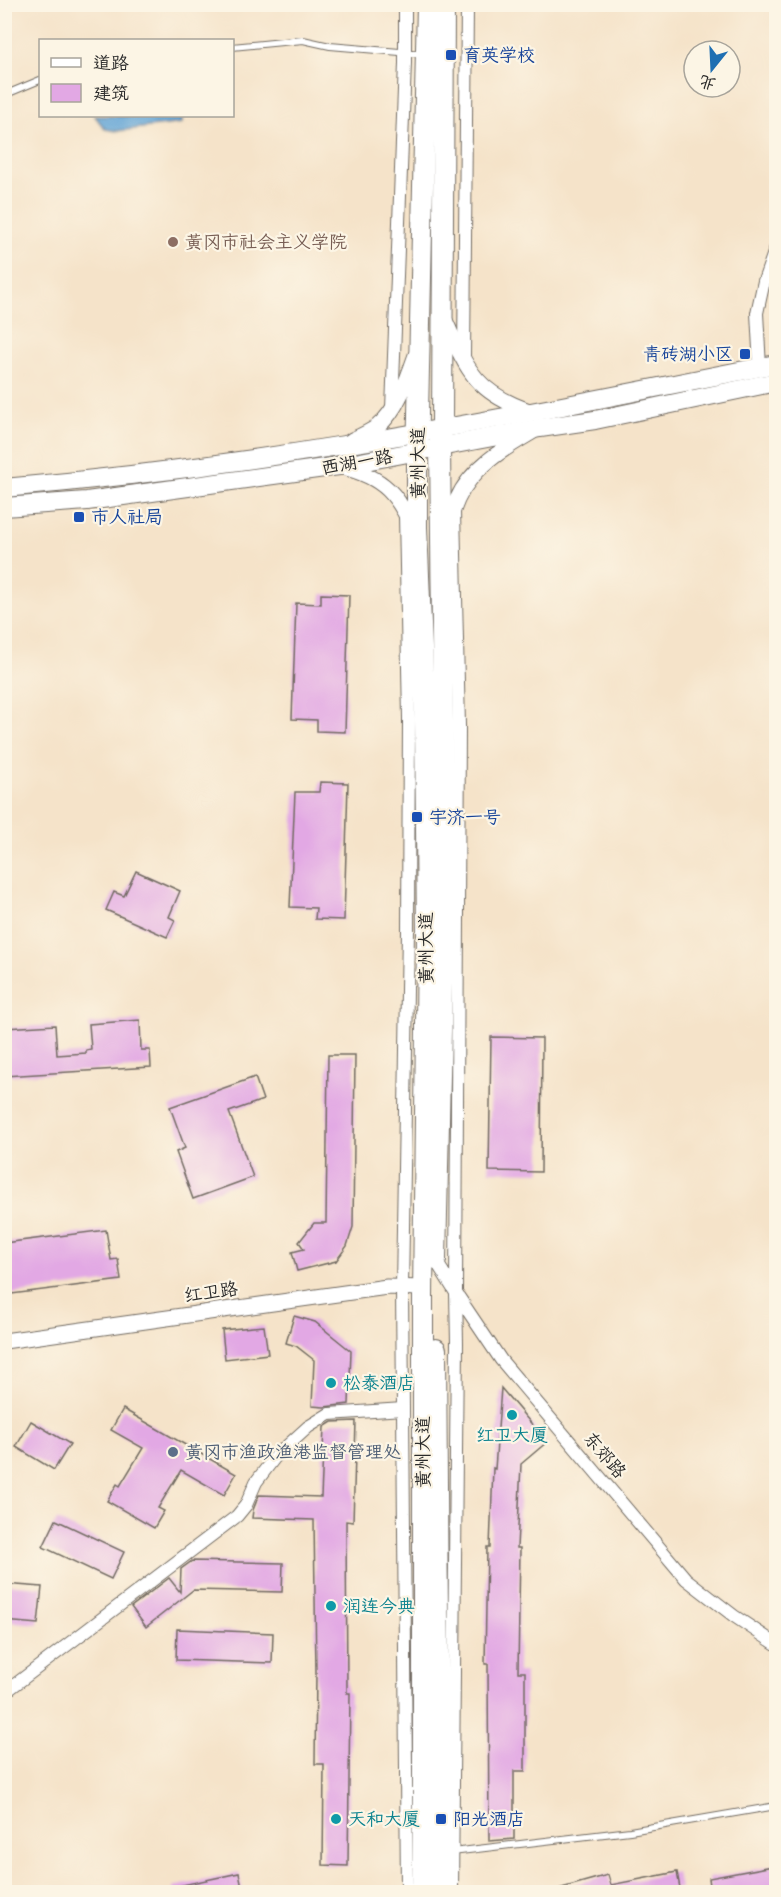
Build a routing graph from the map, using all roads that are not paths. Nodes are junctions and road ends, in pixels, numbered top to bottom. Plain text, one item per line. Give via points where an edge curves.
1 (405, 4) edge
2 (427, 4) edge
3 (444, 4) edge
4 (467, 4) edge
5 (234, 47) edge
6 (405, 52) junction
7 (426, 54) junction
8 (39, 80) edge
9 (4, 95) edge
10 (777, 247) edge
11 (442, 314) junction
12 (420, 347) junction
13 (464, 360) junction
14 (769, 365) edge
15 (777, 382) edge
16 (392, 409) junction
17 (536, 420) junction
18 (441, 437) junction
19 (418, 442) junction
20 (339, 446) junction
21 (339, 466) junction
22 (4, 488) edge
23 (4, 507) edge
24 (454, 508) junction
25 (405, 511) junction
26 (441, 541) junction
27 (418, 543) junction
28 (436, 1262) junction
29 (402, 1288) junction
30 (423, 1288) junction
31 (456, 1293) junction
32 (4, 1341) edge
33 (403, 1409) junction
34 (777, 1644) edge
35 (4, 1693) edge
36 (777, 1806) edge
37 (452, 1852) junction
38 (407, 1893) edge
39 (423, 1893) edge
40 (440, 1893) edge
41 (452, 1893) edge

1 - 6 street
2 - 7 main road, 黄州大道
3 - 11 main road, 黄州大道
4 - 13 street
5 - 6 lane via 303,40
6 - 7 lane
6 - 16 street
7 - 12 main road, 黄州大道
8 - 9 lane
10 - 14 street via 757,313
11 - 13 street
11 - 18 main road, 黄州大道
12 - 16 street
12 - 19 main road, 黄州大道
13 - 17 street via 487,391
14 - 17 main road, 西湖一路
15 - 17 main road, 西湖一路 via 595,420
16 - 20 street via 375,429
17 - 18 main road, 西湖一路
17 - 24 street via 479,469
18 - 19 main road, 西湖一路
18 - 26 main road, 黄州大道
19 - 20 main road, 西湖一路
19 - 21 main road, 西湖一路
19 - 27 main road, 黄州大道
20 - 22 main road, 西湖一路
21 - 23 main road, 西湖一路 via 87,501
21 - 25 street via 377,480 395,495
24 - 26 street
24 - 31 street via 459,726
25 - 27 street
25 - 29 street via 409,719
26 - 28 main road, 黄州大道 via 443,937
27 - 30 main road, 黄州大道 via 427,933
28 - 31 street, 东郊路
28 - 40 main road, 黄州大道
29 - 30 street, 红卫路
29 - 32 street, 红卫路
29 - 33 street
30 - 39 main road, 黄州大道
31 - 34 street, 东郊路 via 501,1360 686,1579
31 - 37 street
33 - 35 street via 329,1414 308,1427 275,1457 237,1516
33 - 38 street
36 - 37 lane via 630,1831
37 - 41 street

